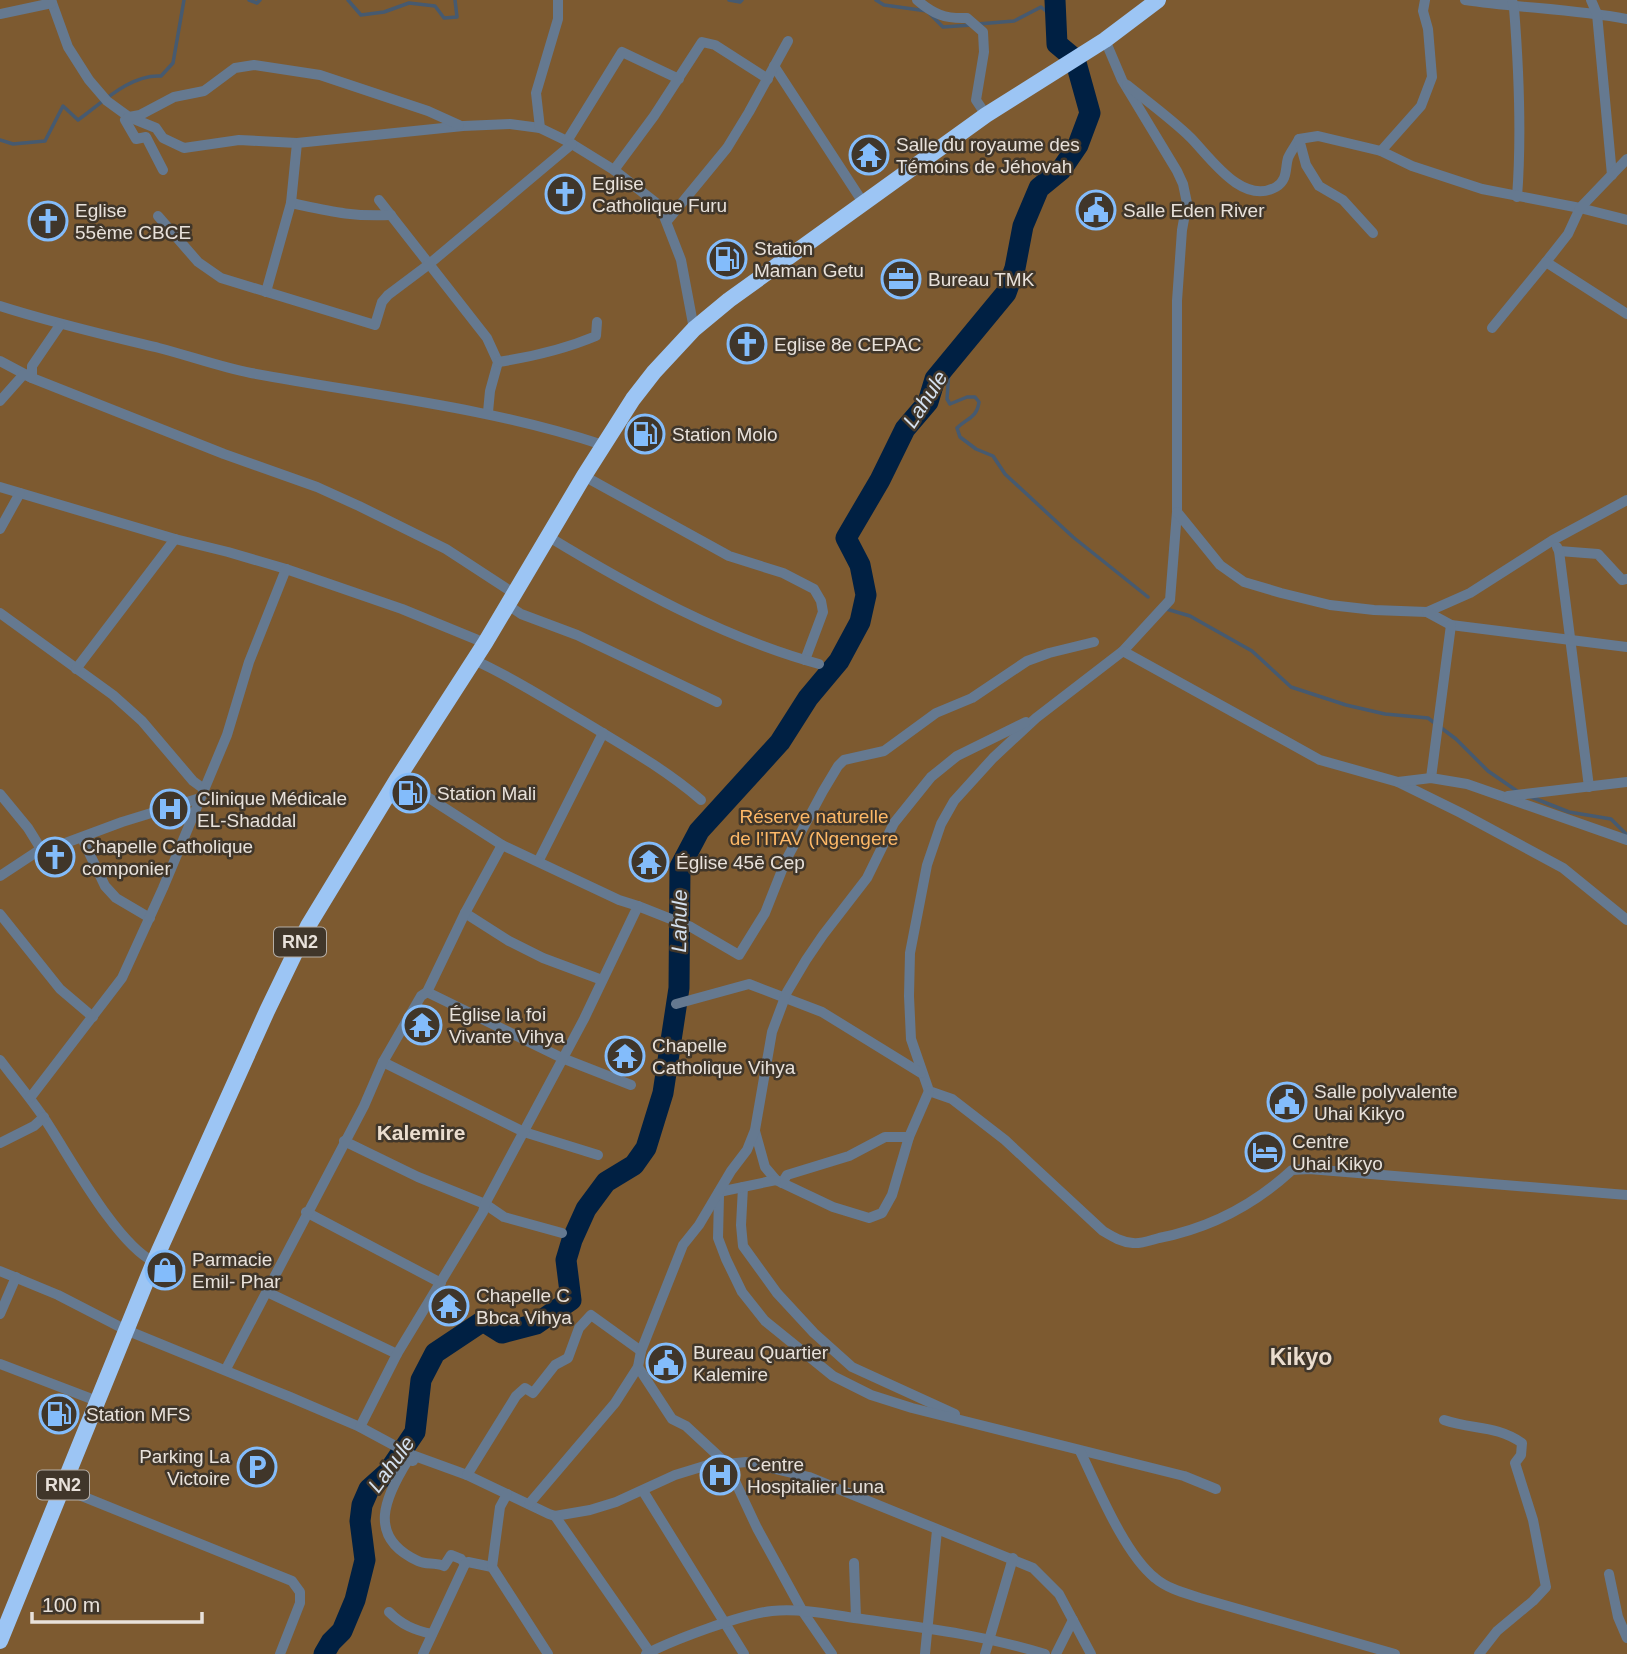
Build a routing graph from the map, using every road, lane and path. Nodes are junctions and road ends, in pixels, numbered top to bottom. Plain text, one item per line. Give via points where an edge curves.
1 (917, 0) edge
2 (1158, 0) edge
3 (1425, 0) edge
4 (1465, 0) edge
5 (1591, 0) edge
6 (52, 2) edge
7 (558, 4) edge
8 (1513, 4) edge
9 (1597, 13) junction
10 (0, 14) edge
11 (1627, 19) edge
12 (1105, 40) junction
13 (788, 41) dead end
14 (775, 66) junction
15 (679, 79) junction
16 (768, 79) junction
17 (1122, 80) junction
18 (986, 115) junction
19 (129, 117) junction
20 (463, 127) junction
21 (540, 128) junction
22 (1299, 139) junction
23 (570, 142) junction
24 (297, 143) junction
25 (1381, 151) junction
26 (1627, 159) edge
27 (163, 170) dead end
28 (614, 170) junction
29 (1612, 175) junction
30 (1517, 197) junction
31 (379, 200) dead end
32 (291, 203) junction
33 (864, 204) junction
34 (1580, 208) junction
35 (391, 215) junction
36 (158, 216) dead end
37 (1627, 220) edge
38 (667, 221) junction
39 (1373, 233) dead end
40 (1546, 262) junction
41 (428, 265) junction
42 (266, 292) junction
43 (0, 306) edge
44 (1627, 314) edge
45 (597, 322) dead end
46 (60, 325) junction
47 (1492, 328) dead end
48 (694, 329) junction
49 (0, 361) edge
50 (498, 362) junction
51 (32, 378) junction
52 (0, 401) edge
53 (488, 412) junction
54 (603, 445) junction
55 (584, 476) junction
56 (0, 487) edge
57 (20, 493) junction
58 (1627, 503) edge
59 (1177, 512) junction
60 (0, 529) edge
61 (549, 537) junction
62 (175, 539) junction
63 (1553, 540) junction
64 (1559, 551) junction
65 (286, 569) junction
66 (1627, 579) edge
67 (511, 600) junction
68 (1427, 612) junction
69 (0, 613) edge
70 (1451, 625) junction
71 (1570, 638) junction
72 (1094, 642) dead end
73 (485, 643) junction
74 (1627, 647) edge
75 (1123, 652) junction
76 (474, 660) junction
77 (806, 660) junction
78 (819, 664) dead end
79 (76, 669) junction
80 (717, 702) dead end
81 (1036, 718) junction
82 (603, 733) junction
83 (398, 778) junction
84 (1431, 778) junction
85 (1398, 782) junction
86 (1627, 782) edge
87 (1589, 787) junction
88 (202, 793) junction
89 (0, 794) edge
90 (1504, 796) junction
91 (701, 800) dead end
92 (82, 838) junction
93 (1627, 840) edge
94 (502, 845) junction
95 (41, 849) junction
96 (539, 860) junction
97 (0, 876) edge
98 (638, 906) junction
99 (465, 914) junction
100 (0, 915) edge
101 (150, 918) junction
102 (1627, 920) edge
103 (603, 980) junction
104 (427, 992) junction
105 (785, 998) junction
106 (676, 1004) dead end
107 (93, 1017) junction
108 (562, 1058) junction
109 (0, 1060) edge
110 (383, 1062) junction
111 (921, 1073) junction
112 (631, 1085) dead end
113 (929, 1091) junction
114 (30, 1098) junction
115 (44, 1117) junction
116 (755, 1130) junction
117 (524, 1132) junction
118 (909, 1137) junction
119 (344, 1141) junction
120 (0, 1143) edge
121 (598, 1155) dead end
122 (779, 1181) junction
123 (743, 1187) junction
124 (719, 1192) junction
125 (1627, 1195) edge
126 (485, 1204) junction
127 (306, 1212) junction
128 (562, 1233) dead end
129 (154, 1262) junction
130 (0, 1270) edge
131 (16, 1277) junction
132 (441, 1283) junction
133 (267, 1292) junction
134 (0, 1314) edge
135 (126, 1330) junction
136 (641, 1351) junction
137 (397, 1354) junction
138 (0, 1364) edge
139 (638, 1367) junction
140 (226, 1369) junction
141 (97, 1401) junction
142 (1444, 1420) dead end
143 (973, 1423) junction
144 (360, 1427) junction
145 (1080, 1451) junction
146 (414, 1456) junction
147 (726, 1462) junction
148 (467, 1475) junction
149 (62, 1488) junction
150 (1216, 1489) dead end
151 (643, 1490) junction
152 (507, 1494) junction
153 (529, 1504) junction
154 (555, 1516) junction
155 (937, 1530) junction
156 (1013, 1558) junction
157 (854, 1563) dead end
158 (465, 1564) junction
159 (492, 1567) junction
160 (1609, 1574) dead end
161 (389, 1612) dead end
162 (803, 1612) junction
163 (856, 1618) junction
164 (1073, 1620) junction
165 (724, 1623) junction
166 (928, 1628) junction
167 (432, 1634) junction
168 (989, 1638) junction
169 (1627, 1638) edge
170 (0, 1641) edge
171 (649, 1653) edge
172 (280, 1654) edge
173 (423, 1654) edge
174 (548, 1654) edge
175 (744, 1654) edge
176 (832, 1654) edge
177 (925, 1654) edge
178 (985, 1654) edge
179 (1045, 1654) edge
180 (1056, 1654) edge
181 (1091, 1654) edge
182 (1395, 1654) edge
183 (1479, 1654) edge

1 - 18 street via 933,14 967,18 983,32 976,100
2 - 12 highway, RN2
3 - 25 street via 1432,77 1422,106
4 - 8 street
5 - 9 street
6 - 10 street
6 - 19 street via 79,67 107,102
7 - 21 street via 558,19 536,93
8 - 9 street
8 - 30 street via 1519,81
9 - 11 street
9 - 29 street
12 - 17 street
12 - 18 highway, RN2
13 - 14 street
14 - 16 street
14 - 33 street
15 - 16 street via 702,42 715,45
15 - 23 street via 622,52
15 - 28 street
16 - 38 street via 727,148
17 - 22 street via 1189,136 1226,176 1250,190 1276,187 1284,179 1288,157
17 - 59 street via 1184,184 1187,203 1177,301
18 - 33 highway, RN2
19 - 20 street via 174,97 204,91 235,68 254,65 320,75
19 - 24 street via 156,128 163,138 184,148 239,140
19 - 27 street via 125,120 136,139 146,137
20 - 21 street via 510,124
20 - 24 street
21 - 23 street
22 - 25 street via 1318,136
22 - 39 street via 1306,166 1319,186 1343,200
23 - 28 street
23 - 41 street
24 - 32 street
25 - 30 street via 1412,166
26 - 29 street
28 - 38 street via 660,206
29 - 34 street
30 - 34 street
31 - 35 street
32 - 35 street via 341,215
32 - 42 street
33 - 48 highway, RN2
34 - 37 street
34 - 40 street via 1568,234
35 - 41 street
36 - 42 street via 208,271
38 - 48 street via 681,260
40 - 44 street
40 - 47 street
41 - 42 street via 388,295 374,325
41 - 50 street via 487,338
43 - 46 street
45 - 50 street via 596,336 582,342
46 - 51 street via 32,366
46 - 53 street via 247,372
48 - 54 highway, RN2 via 654,372
49 - 51 street
50 - 53 street
51 - 52 street via 24,374
51 - 67 street via 349,501 446,549
53 - 54 street
54 - 55 highway, RN2
55 - 61 highway, RN2
55 - 77 street via 729,556 783,573 814,589 822,612
56 - 57 street
57 - 60 street
57 - 62 street
58 - 63 street
59 - 68 street via 1220,565 1244,582 1330,604
59 - 75 street via 1170,600
61 - 67 highway, RN2
61 - 77 street via 700,619
62 - 65 street
62 - 79 street
63 - 64 street
63 - 68 street via 1470,593
64 - 66 street via 1598,554 1622,580
64 - 71 street
65 - 73 street
65 - 88 street
67 - 73 highway, RN2
67 - 80 street via 521,614 577,635
68 - 70 street
69 - 79 street
70 - 71 street
70 - 84 street
71 - 74 street
71 - 87 street
72 - 98 street via 1027,661 972,698 936,713 884,751 844,760 804,826 765,913 739,956 691,927
73 - 76 highway, RN2
75 - 81 street
75 - 85 street via 1320,760
76 - 82 street
76 - 83 highway, RN2
77 - 78 street
79 - 88 street via 142,721
81 - 105 street via 957,756 931,777 894,823 867,878 823,935
81 - 111 street via 954,801 927,865 910,953 911,1039
82 - 91 street
82 - 96 street
83 - 94 street
83 - 129 highway, RN2 via 308,926
84 - 85 street
84 - 90 street
85 - 102 street via 1563,868
86 - 87 street
87 - 90 street
88 - 92 street
88 - 101 street
89 - 95 street
90 - 93 street
92 - 95 street
92 - 101 street via 105,886
94 - 96 street
94 - 99 street
95 - 97 street
96 - 98 street
98 - 103 street
99 - 103 street via 532,953
99 - 104 street
100 - 107 street via 60,989
101 - 107 street via 122,978
103 - 108 street
104 - 108 street
104 - 110 street
105 - 106 street via 749,984
105 - 111 street via 821,1012
105 - 116 street via 772,1032
107 - 114 street
108 - 112 street
108 - 117 street
109 - 114 street
110 - 117 street
110 - 119 street
111 - 113 street
113 - 118 street
113 - 125 street via 952,1099 1005,1140 1103,1231 1116,1240 1134,1243 1193,1231 1219,1220 1272,1188 1292,1170
114 - 115 street
115 - 120 street
115 - 129 street via 117,1227 141,1255
116 - 122 street via 765,1167
116 - 124 street
117 - 121 street
117 - 126 street
118 - 122 street via 885,1137 849,1156
118 - 122 street via 892,1195 882,1213 869,1218 833,1207
119 - 126 street
119 - 127 street
122 - 123 street
123 - 124 street
123 - 143 street via 743,1246 814,1333 852,1367
124 - 136 street via 683,1245
124 - 143 street via 718,1238 742,1292 765,1321 842,1381 871,1395
126 - 128 street via 504,1216
126 - 132 street
127 - 132 street
127 - 133 street
129 - 135 highway, RN2
130 - 131 street
131 - 134 street
131 - 135 street
132 - 137 street
133 - 137 street
133 - 140 street
135 - 140 street
135 - 141 highway, RN2
136 - 139 street
136 - 148 street via 591,1315 579,1328 568,1358 555,1364 533,1393 525,1388 516,1396
137 - 144 street
138 - 141 street
139 - 147 street via 672,1419
139 - 153 street via 615,1403
140 - 144 street
141 - 149 highway, RN2
142 - 183 street via 1494,1428 1522,1443 1515,1463 1533,1520 1546,1587 1497,1631
143 - 145 street
144 - 146 street
145 - 150 street via 1184,1476
145 - 182 street via 1134,1553 1155,1578 1200,1598
146 - 148 street
146 - 158 street via 392,1485 385,1532 391,1542 421,1563 444,1566 451,1555
147 - 151 street via 675,1475
147 - 155 street via 809,1476
147 - 162 street
148 - 152 street
149 - 170 highway, RN2
149 - 172 street via 292,1581 300,1592 300,1603
151 - 154 street via 590,1510
151 - 165 street
152 - 153 street
152 - 159 street via 500,1507
153 - 154 street
154 - 171 street
155 - 156 street
155 - 166 street
156 - 164 street via 1033,1568 1059,1594
156 - 168 street
157 - 163 street
158 - 159 street
158 - 167 street
159 - 174 street
160 - 169 street
161 - 167 street via 413,1630
162 - 163 street
162 - 165 street via 770,1611
162 - 176 street
163 - 166 street
164 - 180 street
164 - 181 street
165 - 171 street
165 - 175 street
166 - 168 street
166 - 177 street
167 - 173 street
168 - 178 street
168 - 179 street

